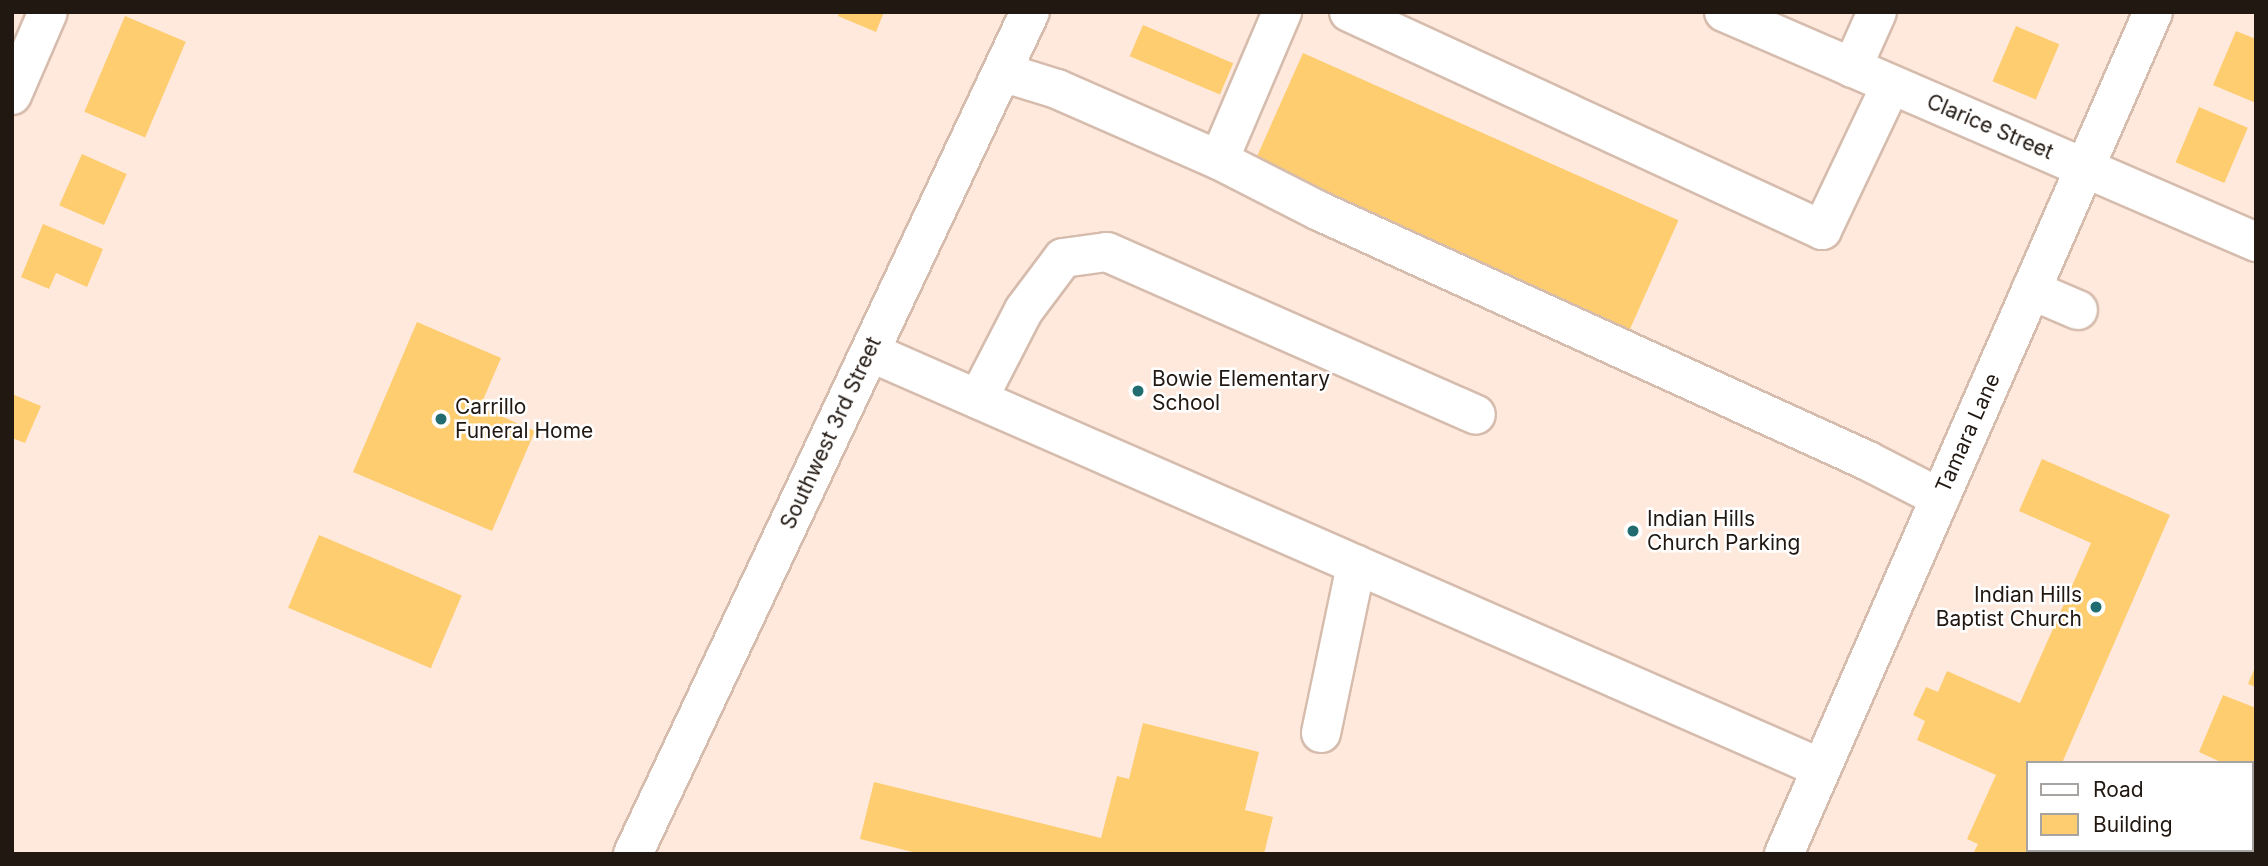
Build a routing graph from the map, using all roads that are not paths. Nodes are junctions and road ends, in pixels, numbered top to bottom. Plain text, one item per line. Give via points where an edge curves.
1 (48, 12) edge
2 (1030, 12) edge
3 (1282, 12) edge
4 (1724, 12) edge
5 (1877, 12) edge
6 (2153, 12) edge
7 (1351, 13) edge
8 (1853, 68) junction
9 (1002, 72) junction
10 (1891, 85) junction
11 (13, 92) edge
12 (1219, 160) junction
13 (2085, 168) junction
14 (2256, 242) edge
15 (2031, 290) junction
16 (2078, 310) dead end
17 (870, 352) junction
18 (978, 400) junction
19 (1476, 415) dead end
20 (1940, 498) junction
21 (1356, 565) junction
22 (1321, 733) dead end
23 (1821, 768) junction
24 (633, 854) edge
25 (1784, 854) edge

1 - 11 street
2 - 9 street, Southwest 3rd Street
3 - 12 street
4 - 8 street, Clarice Street
5 - 8 street
6 - 13 street, Tamara Lane
7 - 10 street via 1822,230
8 - 10 street, Clarice Street
9 - 12 street via 1057,89
9 - 17 street, Southwest 3rd Street
10 - 13 street, Clarice Street
12 - 20 street via 1319,211
13 - 14 street, Clarice Street
13 - 15 street, Tamara Lane
15 - 16 street
15 - 20 street, Tamara Lane
17 - 18 street
17 - 24 street, Southwest 3rd Street
18 - 19 street via 1024,310 1063,258 1107,252
18 - 21 street
20 - 23 street, Tamara Lane
21 - 22 street
21 - 23 street
23 - 25 street, Tamara Lane

